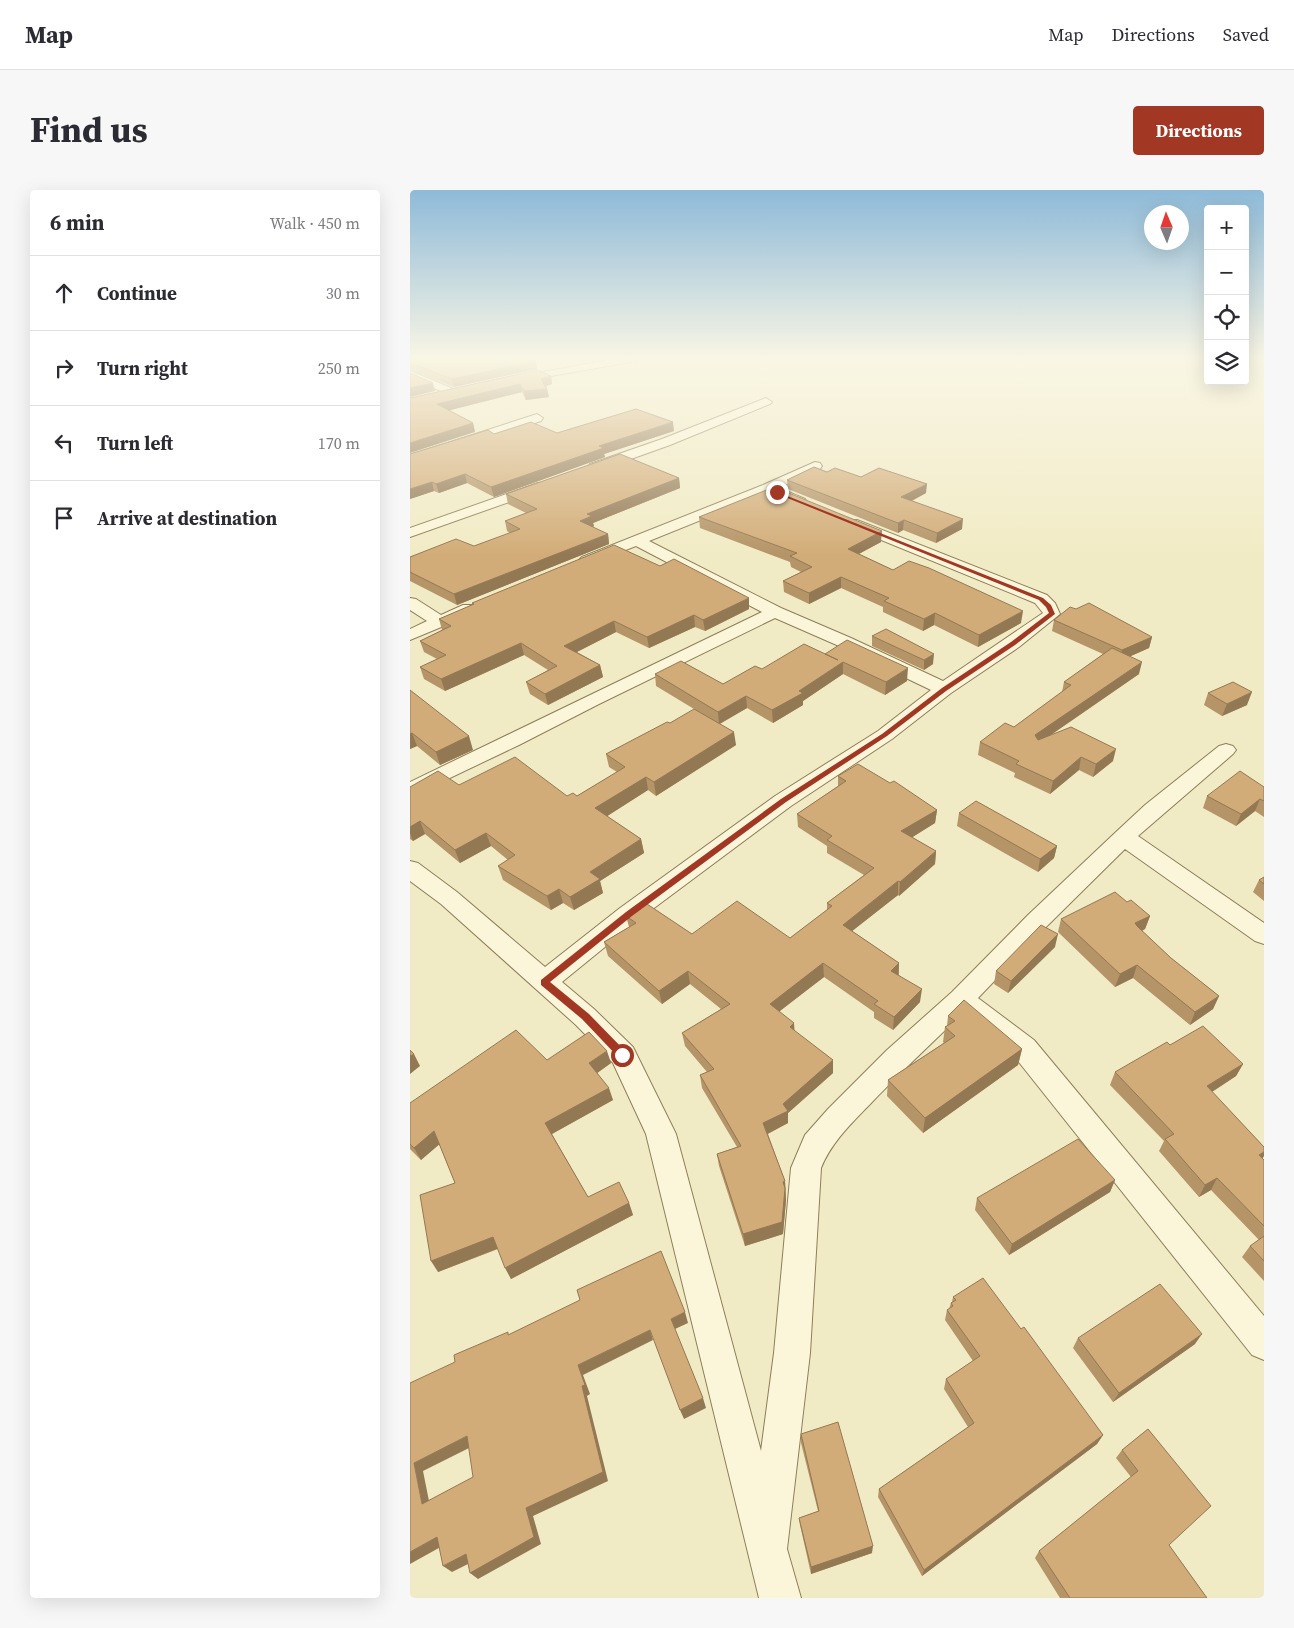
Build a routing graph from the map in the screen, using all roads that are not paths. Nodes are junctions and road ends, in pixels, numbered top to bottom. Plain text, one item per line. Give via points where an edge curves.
1 (518, 424) edge
2 (712, 424) edge
3 (410, 459) edge
4 (815, 466) edge
5 (583, 472) edge
6 (555, 481) edge
7 (768, 488) junction
8 (813, 507) edge
9 (840, 518) edge
10 (410, 533) edge
11 (636, 540) junction
12 (573, 566) edge
13 (410, 603) edge
14 (483, 603) edge
15 (775, 612) junction
16 (439, 621) junction
17 (410, 635) edge
18 (944, 689) junction
19 (1226, 750) dead end
20 (410, 790) edge
21 (1124, 836) junction
22 (410, 869) edge
23 (1264, 936) edge
24 (544, 982) junction
25 (961, 999) junction
26 (1264, 1343) edge
27 (767, 1552) junction
28 (780, 1598) edge

1 - 3 street
2 - 5 street
4 - 7 street
6 - 10 street
7 - 8 street
7 - 11 street
9 - 18 street via 1041,599 1049,607 1052,614
11 - 12 street
11 - 15 street
13 - 16 street
14 - 16 street
15 - 18 street
15 - 20 street
16 - 17 street
18 - 24 street via 885,735 768,812 629,914
19 - 21 street
21 - 23 street
21 - 25 street
22 - 24 street via 449,898
24 - 27 street via 622,1055 661,1134
25 - 26 street via 1024,1048
25 - 27 street via 838,1118 816,1144 806,1168 792,1353
27 - 28 street

